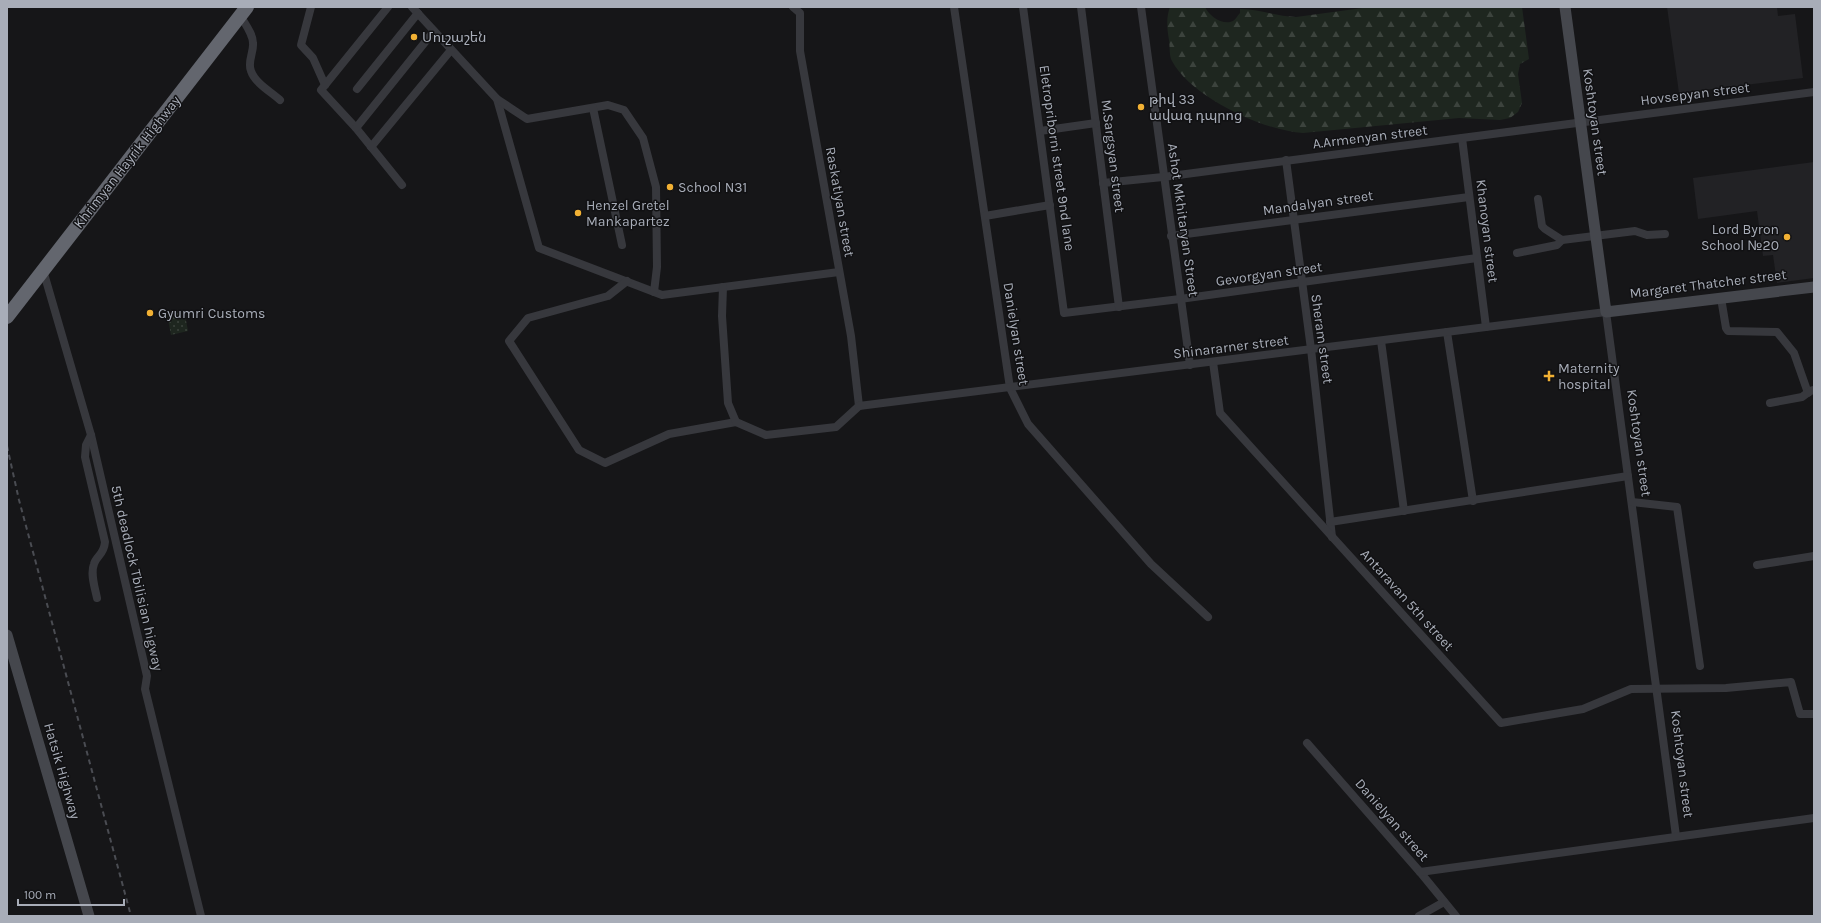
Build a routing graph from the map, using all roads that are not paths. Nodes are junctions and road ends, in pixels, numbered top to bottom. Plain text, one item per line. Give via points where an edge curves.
1 (311, 7) edge
2 (388, 7) edge
3 (412, 7) edge
4 (793, 7) edge
5 (954, 7) edge
6 (1023, 7) edge
7 (1081, 7) edge
8 (1141, 7) edge
9 (1564, 7) edge
10 (800, 10) edge
11 (243, 11) edge
12 (418, 13) junction
13 (434, 31) junction
14 (451, 50) junction
15 (325, 85) junction
16 (357, 89) dead end
17 (1814, 92) edge
18 (497, 99) junction
19 (280, 100) dead end
20 (593, 108) junction
21 (1580, 121) junction
22 (1096, 123) junction
23 (356, 128) junction
24 (1040, 131) junction
25 (1462, 138) junction
26 (371, 147) junction
27 (1286, 160) junction
28 (1163, 177) junction
29 (1103, 183) junction
30 (402, 185) dead end
31 (1469, 197) junction
32 (1538, 199) dead end
33 (1050, 205) junction
34 (985, 216) junction
35 (1293, 220) junction
36 (1665, 234) dead end
37 (1171, 236) junction
38 (1595, 236) junction
39 (1562, 240) junction
40 (622, 245) dead end
41 (1517, 252) dead end
42 (1477, 258) junction
43 (43, 270) junction
44 (839, 272) junction
45 (627, 281) junction
46 (1301, 283) junction
47 (723, 287) junction
48 (1814, 287) edge
49 (654, 292) junction
50 (1721, 298) junction
51 (1180, 299) junction
52 (1119, 307) junction
53 (8, 312) edge
54 (1606, 312) junction
55 (1064, 313) joint
56 (1486, 327) junction
57 (1447, 332) junction
58 (1381, 340) junction
59 (1311, 350) junction
60 (1213, 362) junction
61 (1190, 365) junction
62 (1010, 388) junction
63 (1811, 391) edge
64 (1770, 403) dead end
65 (859, 406) junction
66 (736, 422) junction
67 (91, 435) junction
68 (1628, 476) junction
69 (1473, 501) junction
70 (1632, 502) junction
71 (1404, 511) junction
72 (1330, 522) junction
73 (1332, 537) junction
74 (1814, 556) edge
75 (1757, 565) dead end
76 (97, 598) dead end
77 (1208, 617) dead end
78 (7, 635) edge
79 (1700, 666) dead end
80 (1657, 688) junction
81 (1814, 714) edge
82 (1307, 743) dead end
83 (1814, 818) edge
84 (1676, 836) junction
85 (1420, 872) junction
86 (1444, 902) junction
87 (89, 916) edge
88 (201, 916) edge
89 (1418, 916) edge
90 (1456, 916) edge

1 - 15 street via 301,45 313,58
2 - 15 street
3 - 12 street
4 - 10 street, Raskatlyan street
5 - 34 street, Danielyan street
6 - 24 street, Eletropriborni street 9nd lane
7 - 22 street, M.Sargsyan street
8 - 28 street, Ashot Mkhitaryan Street
9 - 21 street, Koshtoyan street
10 - 44 street, Raskatlyan street via 800,51
11 - 19 street via 252,36 251,71 257,80
11 - 43 highway, Khrimyan Hayrik Highway
12 - 13 street
12 - 16 street
13 - 14 street
13 - 23 street
14 - 18 street
14 - 26 street
15 - 23 street via 321,90
17 - 21 street, Hovsepyan street
18 - 20 street via 527,119
18 - 45 street via 539,248
20 - 40 street
20 - 49 street via 608,105 624,110 643,138 656,187 657,267
21 - 25 street, A.Armenyan street
21 - 38 street, Koshtoyan street
22 - 24 street
22 - 29 street, M.Sargsyan street
23 - 26 street
24 - 33 street, Eletropriborni street 9nd lane
25 - 27 street, A.Armenyan street
25 - 31 street, Khanoyan street
26 - 30 street
27 - 28 street, A.Armenyan street
27 - 35 street, Sheram street
28 - 29 street, A.Armenyan street
28 - 37 street, Ashot Mkhitaryan Street
29 - 52 street, M.Sargsyan street
31 - 35 street, Mandalyan street
31 - 42 street, Khanoyan street
32 - 39 street via 1542,226
33 - 34 street
33 - 55 street, Eletropriborni street 9nd lane
34 - 62 street, Danielyan street
35 - 37 street, Mandalyan street
35 - 46 street, Sheram street
36 - 38 street via 1647,235 1635,231
37 - 51 street, Ashot Mkhitaryan Street
38 - 39 street
38 - 54 street, Koshtoyan street
39 - 41 street via 1557,245
42 - 46 street, Gevorgyan street
42 - 56 street, Khanoyan street
43 - 53 highway, Khrimyan Hayrik Highway
43 - 67 street, 5th deadlock Tbilisian higway
44 - 47 street
44 - 65 street, Raskatlyan street via 851,336
45 - 49 street
45 - 66 street via 608,296 528,318 509,341 579,450 605,463 669,434
46 - 51 street, Gevorgyan street
46 - 59 street, Sheram street
47 - 49 street via 662,295
47 - 66 street via 722,316 728,403
48 - 50 street, Margaret Thatcher street
50 - 54 street, Margaret Thatcher street
50 - 63 street via 1728,331 1777,332 1794,353
51 - 52 street, Gevorgyan street
51 - 61 street, Ashot Mkhitaryan Street
52 - 55 street, Gevorgyan street
54 - 56 street, Shinararner street
54 - 68 street, Koshtoyan street
56 - 57 street, Shinararner street
57 - 58 street, Shinararner street
57 - 69 street
58 - 59 street, Shinararner street
58 - 71 street
59 - 60 street, Shinararner street
59 - 72 street, Sheram street
60 - 61 street, Shinararner street
60 - 73 street, Antaravan 5th street via 1220,412
61 - 62 street, Shinararner street
62 - 65 street, Shinararner street
62 - 77 street, Danielyan street via 1028,424 1150,564
63 - 64 street via 1802,398
65 - 66 street via 836,427 766,435
67 - 76 street via 86,445 85,457 105,542 104,549 93,566
67 - 88 street, 5th deadlock Tbilisian higway via 147,676 145,690
68 - 69 street
68 - 70 street, Koshtoyan street
69 - 71 street
70 - 79 street via 1678,507
70 - 80 street, Koshtoyan street
71 - 72 street
72 - 73 street, Sheram street
73 - 80 street, Antaravan 5th street via 1501,723 1583,709 1632,689
74 - 75 street
78 - 87 street, Hatsik Highway
80 - 81 street via 1726,688 1791,682 1800,714
80 - 84 street, Koshtoyan street
82 - 85 street, Danielyan street
83 - 84 street
84 - 85 street
85 - 86 street, Danielyan street
86 - 89 street
86 - 90 street, Danielyan street

